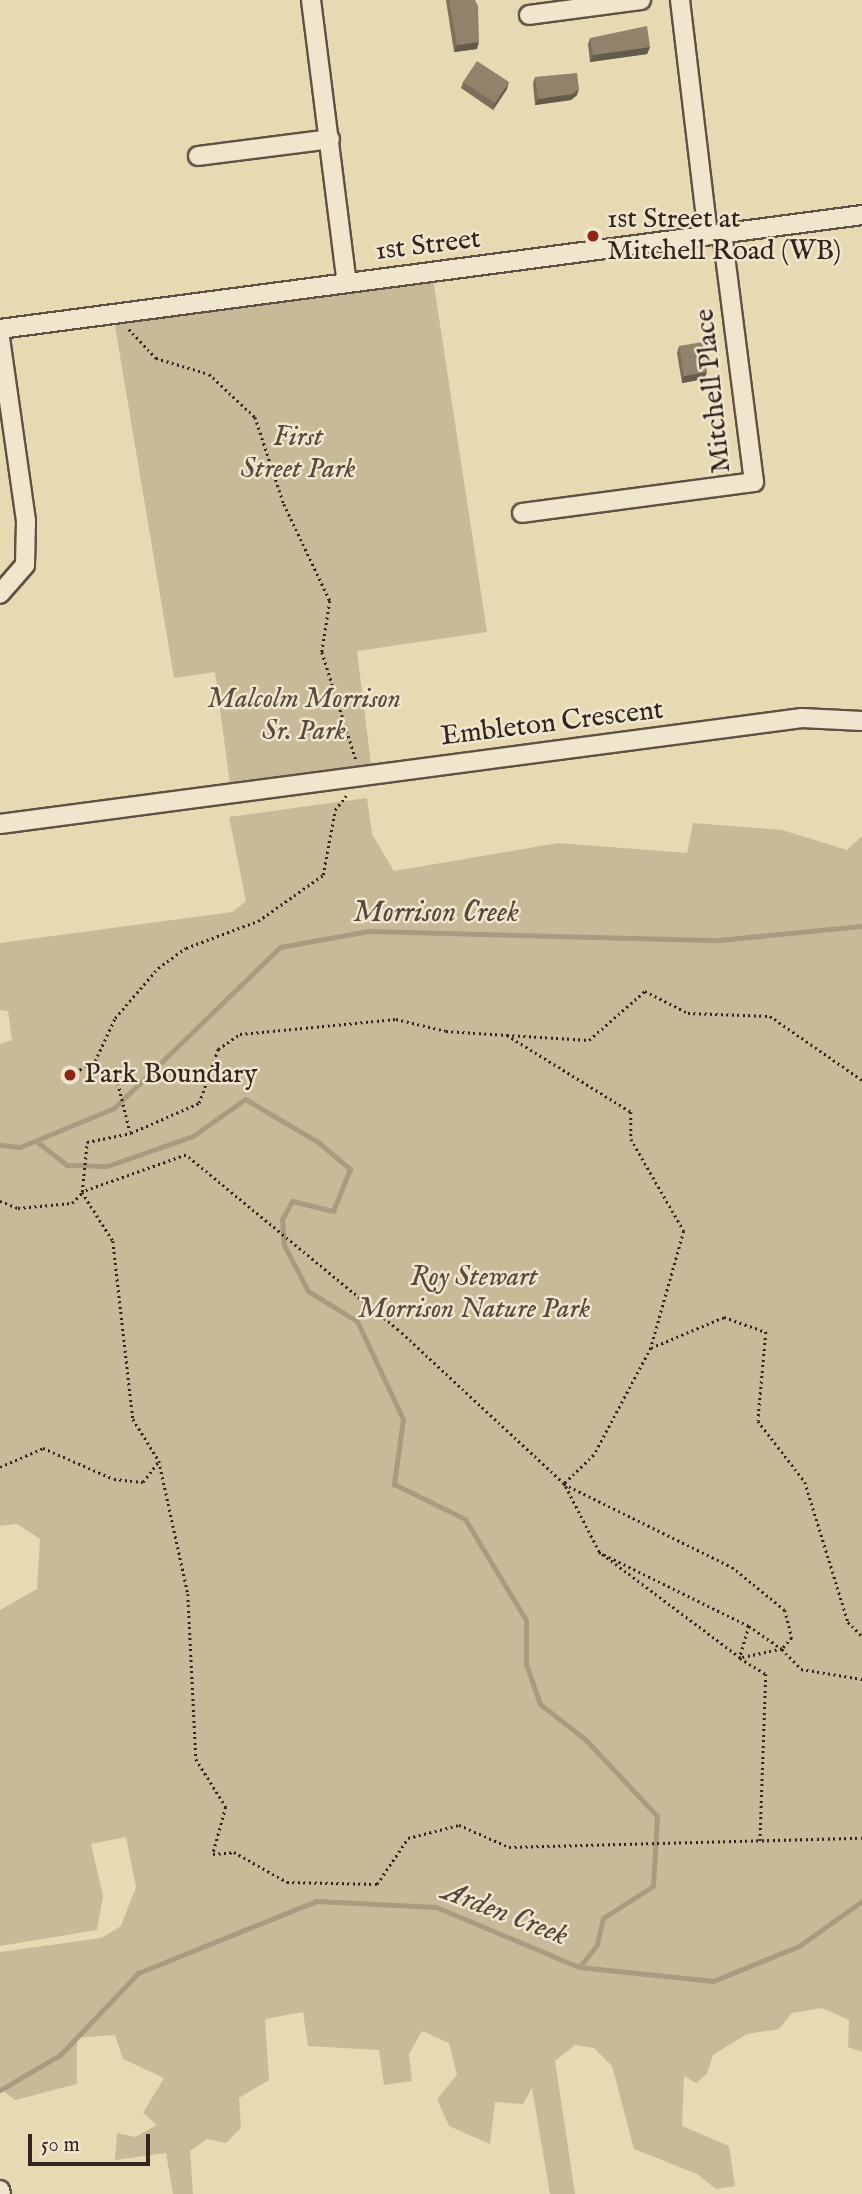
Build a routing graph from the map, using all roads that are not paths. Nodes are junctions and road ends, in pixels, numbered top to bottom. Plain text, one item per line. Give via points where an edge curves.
1 (311, 0) edge
2 (641, 0) edge
3 (680, 0) edge
4 (529, 15) dead end
5 (330, 139) junction
6 (198, 156) dead end
7 (862, 215) edge
8 (715, 234) junction
9 (347, 283) junction
10 (0, 330) edge
11 (522, 513) dead end
12 (0, 594) edge
13 (862, 721) edge
14 (0, 824) edge

1 - 5 street
2 - 4 street
3 - 8 street
5 - 6 street
5 - 9 street
7 - 8 street, 1st Street
8 - 9 street, 1st Street
8 - 11 street, Mitchell Place via 754,482
9 - 10 street, 1st Street
10 - 12 street via 26,521 24,565
13 - 14 street, Embleton Crescent via 802,718

